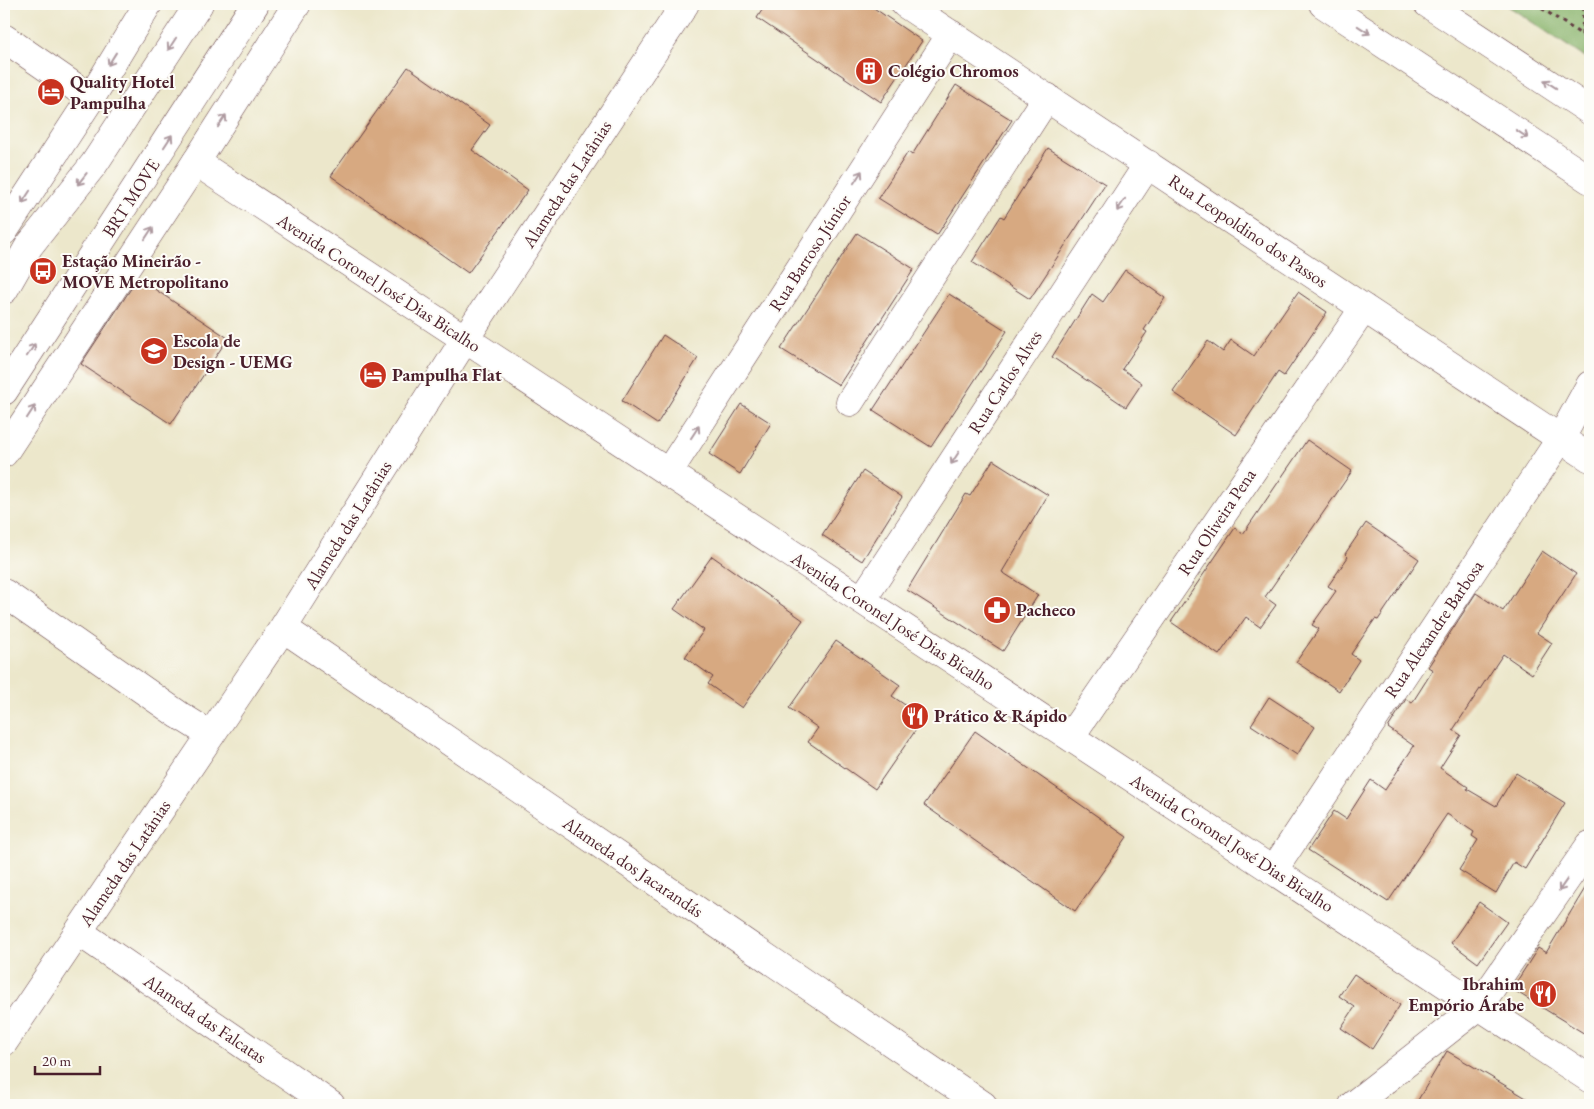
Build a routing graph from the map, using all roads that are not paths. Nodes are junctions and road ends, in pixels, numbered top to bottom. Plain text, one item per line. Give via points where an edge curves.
1 (148, 4) edge
2 (199, 4) edge
3 (255, 4) edge
4 (297, 4) edge
5 (686, 4) edge
6 (905, 4) edge
7 (1323, 4) edge
8 (1428, 4) edge
9 (951, 34) junction
10 (4, 38) edge
11 (1047, 97) junction
12 (90, 98) junction
13 (1590, 111) edge
14 (196, 162) junction
15 (1148, 164) junction
16 (1590, 180) edge
17 (4, 231) edge
18 (4, 290) edge
19 (1364, 308) junction
20 (465, 339) junction
21 (1590, 385) edge
22 (4, 391) edge
23 (850, 402) dead end
24 (1561, 438) junction
25 (4, 453) edge
26 (1590, 458) edge
27 (668, 473) junction
28 (4, 593) edge
29 (862, 600) junction
30 (283, 628) junction
31 (211, 735) junction
32 (1070, 736) junction
33 (1590, 845) edge
34 (1274, 871) junction
35 (79, 932) junction
36 (1479, 1006) junction
37 (4, 1042) edge
38 (1590, 1079) edge
39 (331, 1105) edge
40 (983, 1105) edge
41 (1354, 1105) edge

1 -> 12 main road
2 -> 18 main road via 94,164 29,246
22 -> 3 main road, BRT MOVE
14 -> 4 main road
5 - 20 main road, Alameda das Latânias
6 - 9 main road, Rua Leopoldino dos Passos
7 -> 16 main road
13 -> 8 main road
9 - 11 main road, Rua Leopoldino dos Passos
27 -> 9 main road, Rua Barroso Júnior
10 - 12 main road
11 - 15 main road, Rua Leopoldino dos Passos
11 - 23 main road
12 -> 17 main road
14 - 20 main road, Avenida Coronel José Dias Bicalho
25 -> 14 main road
15 - 19 main road, Rua Leopoldino dos Passos
15 -> 29 main road, Rua Carlos Alves
19 - 24 main road, Rua Leopoldino dos Passos
19 - 32 main road, Rua Oliveira Pena
20 - 27 main road, Avenida Coronel José Dias Bicalho
20 - 30 main road, Alameda das Latânias
21 - 24 main road, Rua Alexandre Barbosa
24 - 26 main road, Rua Leopoldino dos Passos
24 - 34 main road, Rua Alexandre Barbosa
27 - 29 main road, Avenida Coronel José Dias Bicalho
28 - 31 main road
29 - 32 main road, Avenida Coronel José Dias Bicalho
30 - 31 main road, Alameda das Latânias
30 - 40 main road, Alameda dos Jacarandás
31 - 35 main road, Alameda das Latânias
32 - 34 main road, Avenida Coronel José Dias Bicalho
33 -> 36 main road
34 - 36 main road, Avenida Coronel José Dias Bicalho
35 - 37 main road, Alameda das Latânias
35 - 39 main road, Alameda das Falcatas
36 - 38 main road, Avenida Coronel José Dias Bicalho
36 - 41 main road

